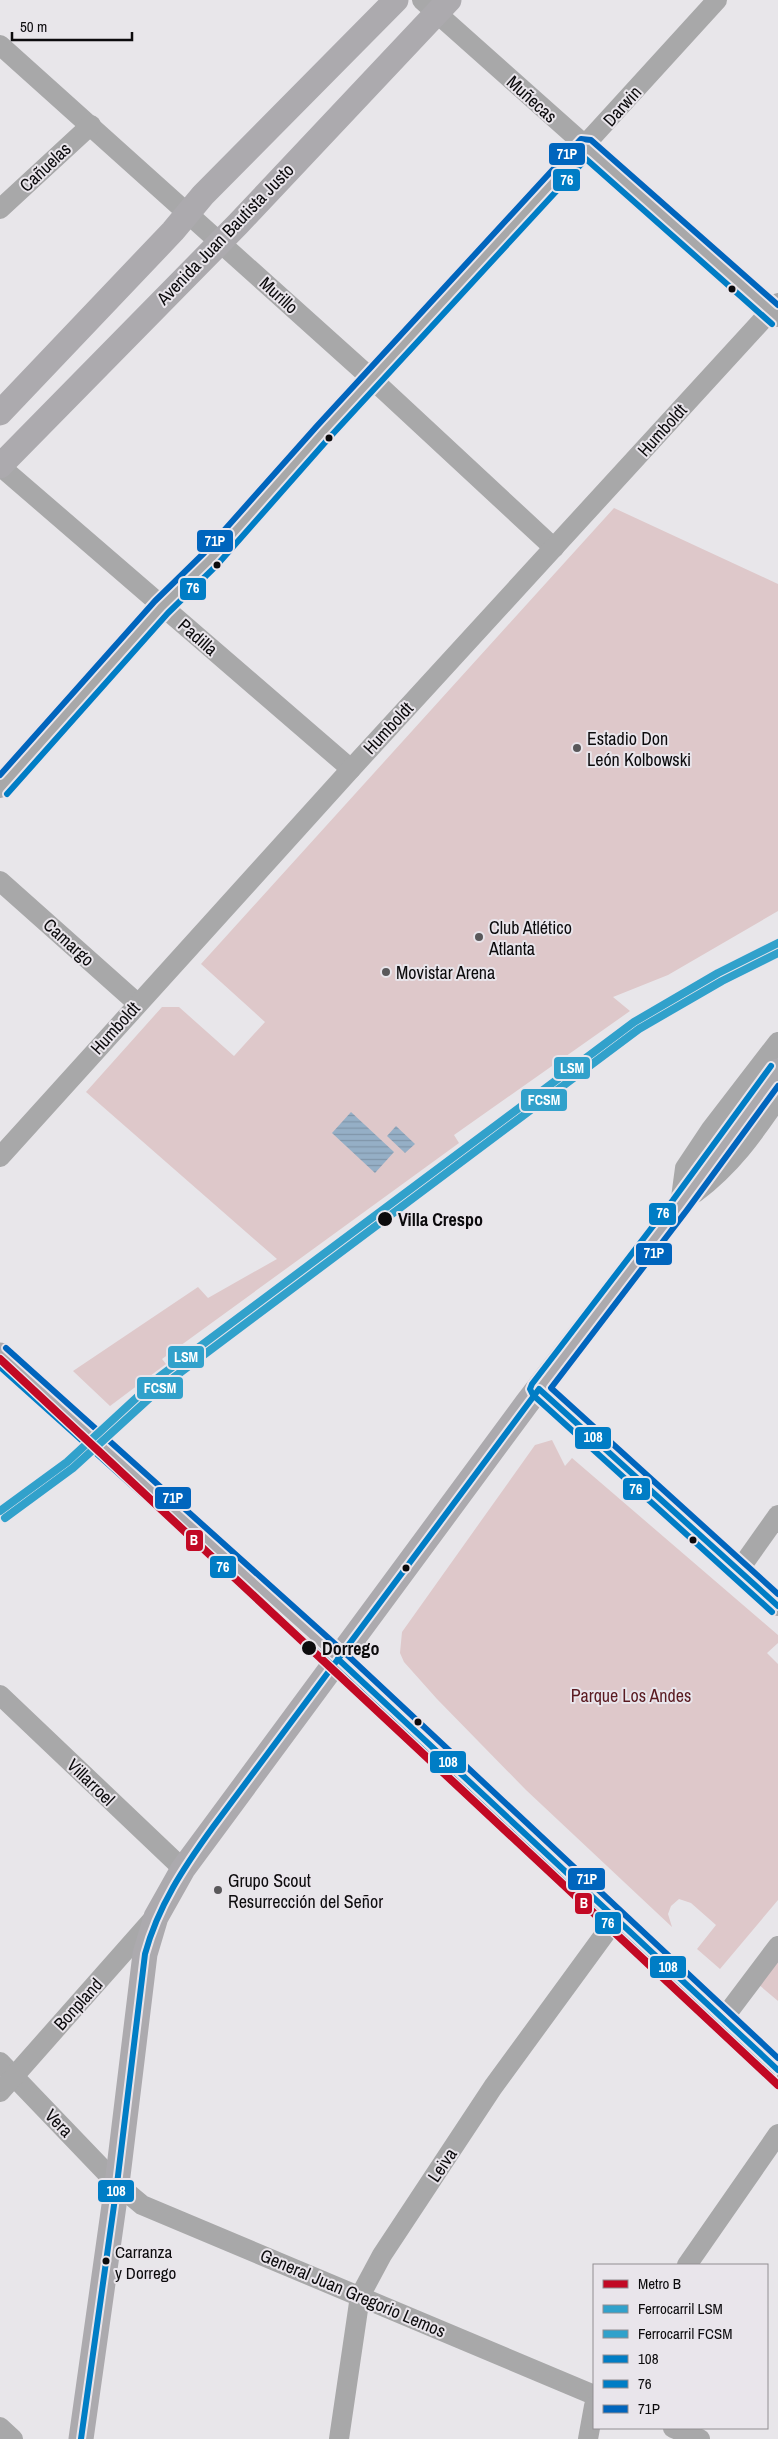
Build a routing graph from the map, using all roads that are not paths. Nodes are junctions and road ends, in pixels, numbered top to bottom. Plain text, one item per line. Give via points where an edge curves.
1 (396, 0) edge
2 (717, 0) edge
3 (436, 4) edge
4 (0, 45) edge
5 (91, 125) junction
6 (585, 147) junction
7 (0, 209) edge
8 (186, 213) junction
9 (220, 242) junction
10 (776, 310) edge
11 (372, 379) junction
12 (0, 414) edge
13 (0, 466) edge
14 (554, 548) junction
15 (162, 607) junction
16 (351, 769) junction
17 (0, 788) edge
18 (0, 881) edge
19 (137, 1003) junction
20 (778, 1042) edge
21 (778, 1071) edge
22 (778, 1098) edge
23 (771, 1123) edge
24 (0, 1157) edge
25 (680, 1205) junction
26 (0, 1355) edge
27 (539, 1389) junction
28 (778, 1516) edge
29 (739, 1570) junction
30 (778, 1606) edge
31 (338, 1659) junction
32 (0, 1695) edge
33 (183, 1869) junction
34 (156, 1917) junction
35 (615, 1920) junction
36 (778, 1946) edge
37 (723, 2019) junction
38 (0, 2062) edge
39 (778, 2070) edge
40 (14, 2076) junction
41 (0, 2092) edge
42 (778, 2134) edge
43 (117, 2184) junction
44 (688, 2264) edge
45 (360, 2296) junction
46 (593, 2395) edge
47 (593, 2412) edge
48 (0, 2427) edge
49 (675, 2429) edge
50 (13, 2439) edge
51 (81, 2439) edge
52 (339, 2439) edge
53 (588, 2439) edge
54 (700, 2439) edge

1 - 8 main road
2 - 6 street, Darwin
3 - 6 street, Muñecas
3 - 9 main road, Avenida Juan Bautista Justo
4 - 5 street, Murillo
5 - 7 street, Cañuelas
5 - 8 street, Murillo
6 - 10 street, Muñecas
6 - 11 street, Darwin
8 - 9 street, Murillo
8 - 12 main road via 172,232
9 - 11 street, Murillo
9 - 13 main road, Avenida Juan Bautista Justo
10 - 14 street, Humboldt
11 - 14 street, Murillo
11 - 15 street, Darwin via 210,559
13 - 15 street, Padilla
14 - 16 street, Humboldt
15 - 16 street, Padilla
15 - 17 street, Darwin
16 - 19 street, Humboldt
18 - 19 street, Camargo
19 - 24 street, Humboldt
20 - 25 street via 685,1168
21 - 25 main road
22 - 23 street
23 - 25 street via 720,1174
25 - 27 main road
26 - 31 main road
27 - 29 street
27 - 31 main road
28 - 29 street
29 - 30 street
31 - 33 main road
31 - 35 main road
32 - 33 street, Villarroel
33 - 34 main road
34 - 40 street, Bonpland
34 - 43 main road via 146,1954
35 - 37 main road
35 - 45 street, Leiva via 493,2088 382,2255
36 - 37 street
37 - 39 main road
38 - 40 street, Vera
40 - 41 street, Bonpland
40 - 43 street, Vera
42 - 44 street
43 - 45 street, General Juan Gregorio Lemos via 142,2205
43 - 51 main road
45 - 46 street, General Juan Gregorio Lemos
45 - 52 street, Leiva
47 - 53 street
48 - 50 street
49 - 54 street

